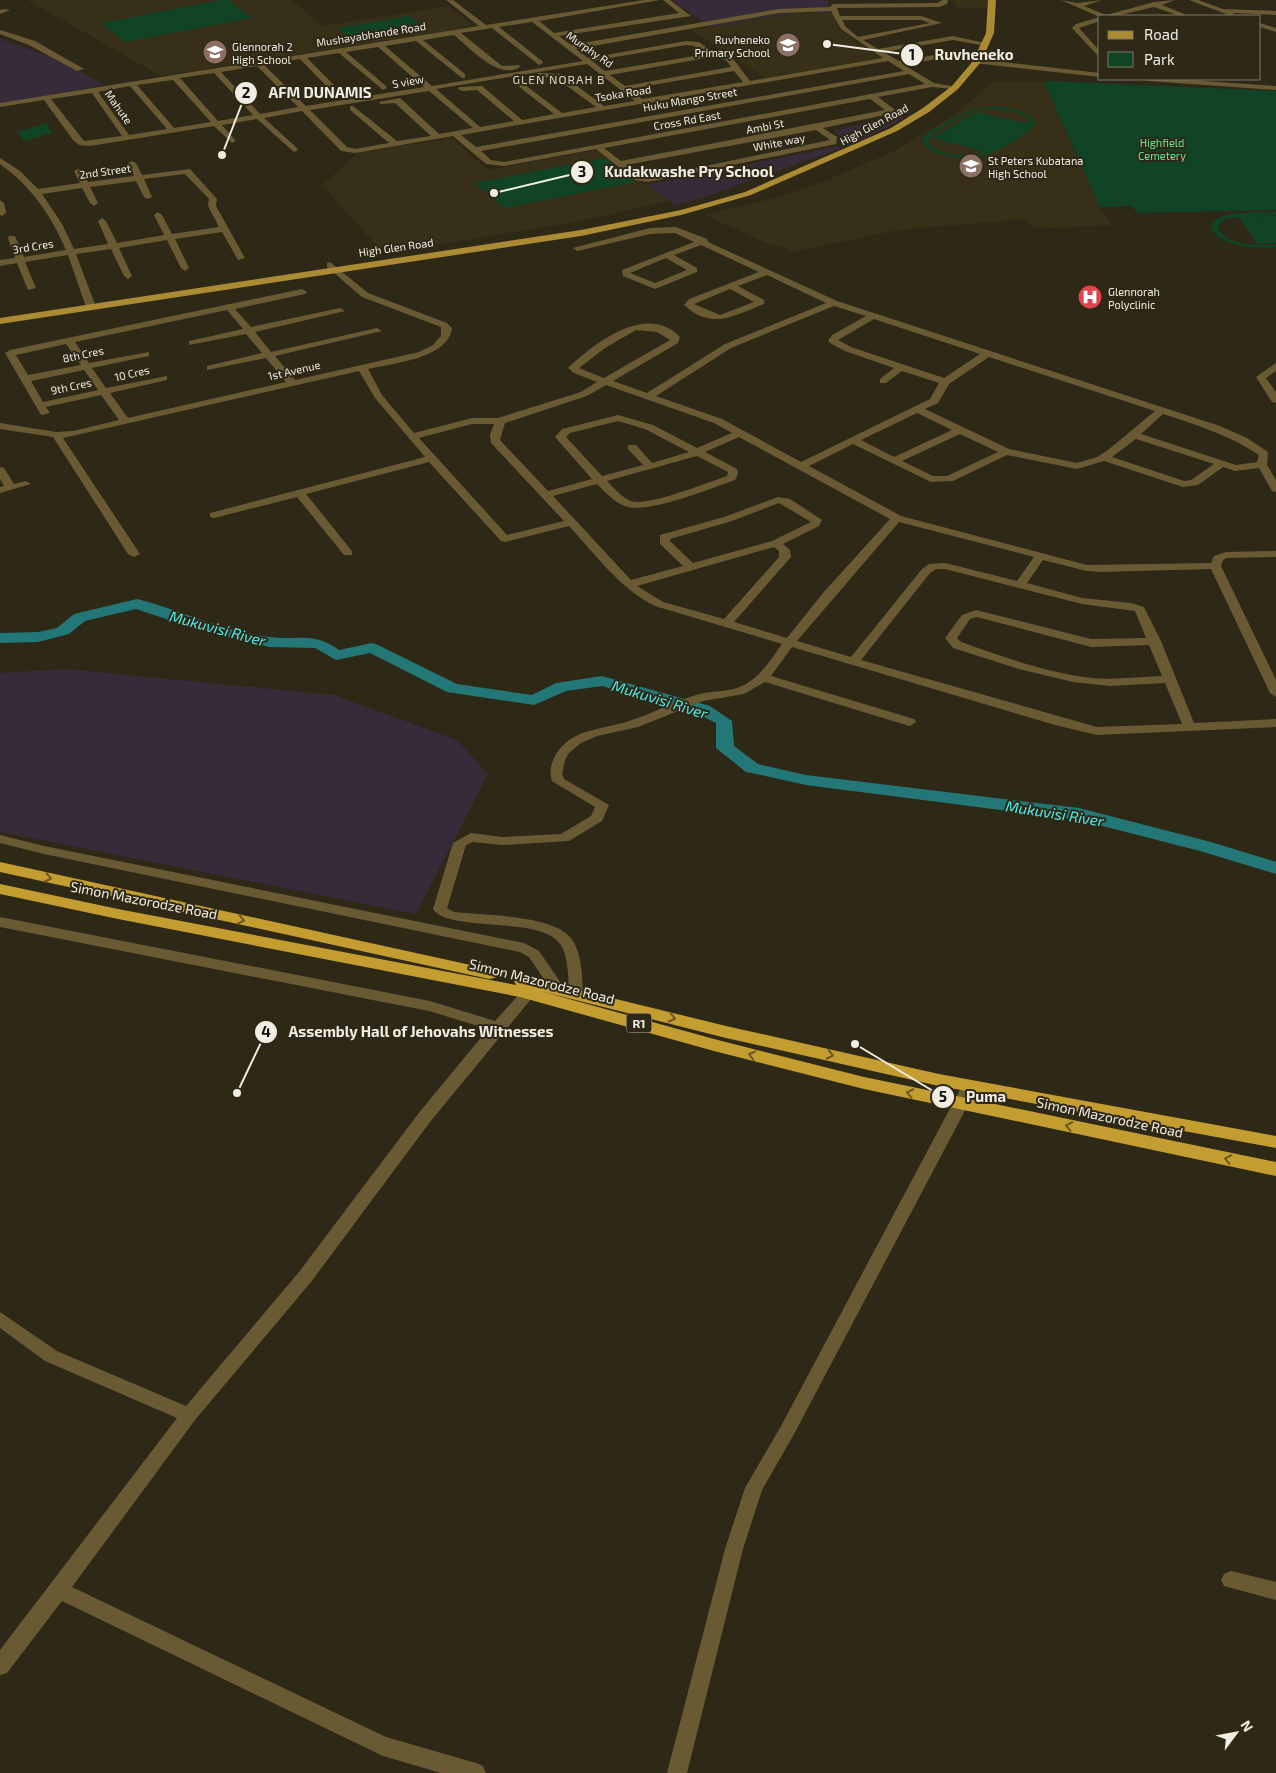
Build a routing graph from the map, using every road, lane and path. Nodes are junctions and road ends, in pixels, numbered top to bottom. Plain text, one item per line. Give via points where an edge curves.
1 (448, 0) edge
2 (657, 0) edge
3 (945, 0) edge
4 (992, 0) edge
5 (1064, 0) edge
6 (1099, 0) edge
7 (1172, 0) edge
8 (1192, 0) edge
9 (668, 1) edge
10 (1154, 4) junction
11 (833, 5) edge
12 (1078, 5) junction
13 (1223, 11) junction
14 (1122, 13) junction
15 (1276, 13) edge
16 (685, 14) junction
17 (1101, 15) edge
18 (1113, 15) edge
19 (1128, 15) edge
20 (1183, 15) edge
21 (1234, 15) edge
22 (836, 18) junction
23 (1098, 20) edge
24 (534, 21) junction
25 (701, 25) junction
26 (493, 26) junction
27 (484, 27) junction
28 (1262, 28) edge
29 (1276, 30) edge
30 (0, 32) edge
31 (455, 32) junction
32 (552, 35) junction
33 (417, 38) junction
34 (857, 39) junction
35 (1098, 40) edge
36 (1086, 43) junction
37 (378, 44) junction
38 (986, 44) junction
39 (569, 48) junction
40 (340, 50) junction
41 (877, 51) junction
42 (950, 54) dead end
43 (1098, 54) edge
44 (712, 55) junction
45 (301, 56) junction
46 (889, 59) junction
47 (588, 61) junction
48 (977, 61) junction
49 (258, 63) junction
50 (897, 64) junction
51 (80, 68) dead end
52 (737, 68) junction
53 (215, 70) junction
54 (910, 72) junction
55 (606, 73) junction
56 (1098, 75) edge
57 (175, 77) junction
58 (768, 80) junction
59 (1162, 80) edge
60 (423, 82) junction
61 (131, 83) junction
62 (748, 83) junction
63 (932, 85) junction
64 (954, 87) junction
65 (430, 88) junction
66 (624, 88) junction
67 (1276, 88) edge
68 (92, 90) junction
69 (788, 93) junction
70 (437, 95) junction
71 (46, 97) junction
72 (874, 97) junction
73 (640, 101) junction
74 (0, 105) edge
75 (602, 108) junction
76 (812, 108) junction
77 (303, 109) junction
78 (560, 115) junction
79 (258, 116) junction
80 (661, 116) junction
81 (747, 120) junction
82 (520, 122) junction
83 (216, 123) junction
84 (754, 126) dead end
85 (817, 127) junction
86 (478, 129) junction
87 (172, 130) junction
88 (762, 131) dead end
89 (683, 132) junction
90 (455, 134) junction
91 (769, 136) junction
92 (437, 137) junction
93 (127, 138) junction
94 (232, 141) dead end
95 (395, 144) junction
96 (598, 147) junction
97 (294, 150) dead end
98 (474, 150) junction
99 (0, 160) edge
100 (132, 163) dead end
101 (619, 164) junction
102 (10, 166) junction
103 (0, 169) edge
104 (78, 171) dead end
105 (138, 178) junction
106 (85, 185) junction
107 (37, 192) junction
108 (148, 196) dead end
109 (0, 203) edge
110 (94, 203) dead end
111 (2, 213) dead end
112 (158, 214) dead end
113 (102, 221) dead end
114 (224, 230) junction
115 (169, 237) junction
116 (12, 238) dead end
117 (704, 241) junction
118 (114, 244) junction
119 (577, 248) dead end
120 (70, 252) junction
121 (666, 254) junction
122 (241, 258) dead end
123 (21, 260) junction
124 (0, 263) edge
125 (185, 268) dead end
126 (331, 268) junction
127 (767, 272) junction
128 (128, 276) dead end
129 (731, 286) junction
130 (31, 288) dead end
131 (302, 292) dead end
132 (834, 303) junction
133 (90, 305) junction
134 (229, 307) junction
135 (340, 311) dead end
136 (0, 316) edge
137 (873, 316) junction
138 (0, 321) edge
139 (250, 331) junction
140 (377, 331) dead end
141 (68, 341) junction
142 (192, 344) dead end
143 (988, 353) junction
144 (146, 354) dead end
145 (270, 355) junction
146 (86, 366) junction
147 (1276, 366) edge
148 (362, 367) junction
149 (901, 367) junction
150 (212, 370) dead end
151 (25, 379) junction
152 (165, 379) dead end
153 (606, 382) junction
154 (882, 382) dead end
155 (944, 382) junction
156 (292, 383) junction
157 (105, 392) junction
158 (1274, 394) edge
159 (649, 396) junction
160 (918, 410) junction
161 (1161, 411) junction
162 (500, 421) junction
163 (125, 422) junction
164 (1, 428) edge
165 (960, 430) junction
166 (739, 433) junction
167 (1132, 434) junction
168 (56, 435) junction
169 (412, 437) junction
170 (852, 440) junction
171 (632, 447) dead end
172 (1006, 452) junction
173 (696, 453) junction
174 (1103, 457) junction
175 (430, 459) junction
176 (894, 460) junction
177 (1221, 464) junction
178 (1262, 464) junction
179 (800, 466) junction
180 (650, 467) junction
181 (0, 470) edge
182 (602, 481) junction
183 (26, 484) dead end
184 (5, 489) edge
185 (1276, 489) edge
186 (299, 493) junction
187 (544, 495) junction
188 (214, 515) dead end
189 (897, 518) junction
190 (572, 522) junction
191 (776, 543) junction
192 (348, 553) dead end
193 (134, 554) dead end
194 (1276, 554) edge
195 (1040, 556) junction
196 (690, 566) junction
197 (1215, 566) junction
198 (630, 584) junction
199 (1020, 585) junction
200 (727, 623) junction
201 (1155, 641) junction
202 (788, 642) junction
203 (854, 661) junction
204 (764, 678) junction
205 (1171, 679) junction
206 (1276, 693) edge
207 (910, 722) dead end
208 (1276, 723) edge
209 (1190, 728) junction
210 (0, 839) edge
211 (0, 867) edge
212 (0, 889) edge
213 (0, 922) edge
214 (558, 989) junction
215 (529, 993) junction
216 (576, 993) junction
217 (498, 1027) junction
218 (970, 1086) junction
219 (959, 1103) junction
220 (1276, 1142) edge
221 (1276, 1169) edge
222 (0, 1319) edge
223 (189, 1415) junction
224 (1231, 1580) dead end
225 (59, 1590) junction
226 (1276, 1591) edge
227 (0, 1666) edge
228 (476, 1773) edge
229 (677, 1773) edge

1 - 27 street
2 - 24 street, Mushayabhande Road
3 - 11 street via 939,5
4 - 38 main road, High Glen Road via 992,29
5 - 12 street
6 - 12 street
7 - 10 street
8 - 13 street
9 - 16 street
9 - 24 street
10 - 14 street
10 - 20 street
11 - 22 street
11 - 25 street
12 - 17 street
13 - 15 street
13 - 21 street
14 - 18 street
14 - 19 street
16 - 25 street
16 - 32 street
22 - 34 street
22 - 34 street via 921,18 939,23
23 - 36 street via 1075,28
24 - 26 street, Mushayabhande Road
24 - 32 street, Murphy Rd
25 - 39 street
26 - 27 street, Mushayabhande Road
26 - 31 street via 539,63 500,68
27 - 31 street, Mushayabhande Road
28 - 29 street
30 - 51 street via 32,43
31 - 33 street, Mushayabhande Road
32 - 39 street, Murphy Rd
33 - 37 street, Mushayabhande Road
33 - 60 street via 462,76
34 - 41 street
35 - 36 street
36 - 43 street
37 - 40 street, Mushayabhande Road
37 - 60 street
38 - 41 street via 953,38
38 - 48 main road, High Glen Road
39 - 47 street, Murphy Rd
40 - 45 street, Mushayabhande Road
40 - 45 street via 383,88 340,96
41 - 46 street
42 - 50 street
44 - 47 street, S view via 696,44 686,43
44 - 52 street, S view via 728,58
44 - 55 street
45 - 49 street, Mushayabhande Road
46 - 50 street
46 - 58 street, Tsoka Road
47 - 55 street, Murphy Rd
47 - 65 street, S view
48 - 56 street
48 - 64 main road, High Glen Road
49 - 53 street, Mushayabhande Road
49 - 77 street
50 - 54 street
52 - 62 street
52 - 66 street
53 - 57 street, Mushayabhande Road
53 - 79 street
54 - 63 street
54 - 69 street, Huku Mango Street
55 - 66 street, Murphy Rd
57 - 61 street, Mushayabhande Road
57 - 83 street
58 - 62 street, Tsoka Road
58 - 69 street
59 - 67 street
60 - 65 street
61 - 68 street, Mushayabhande Road
61 - 87 street
62 - 73 street, Tsoka Road
63 - 64 street
63 - 72 street, Cross Rd East
64 - 126 main road, High Glen Road via 933,105 886,135 790,176 708,200 617,220
65 - 70 street
65 - 77 street, S view
66 - 73 street, Murphy Rd
68 - 71 street, Mushayabhande Road
68 - 93 street, Mahute
69 - 76 street
69 - 80 street, Huku Mango Street
70 - 82 street via 457,89 479,88
70 - 86 street
71 - 74 street, Mushayabhande Road
71 - 93 street, S view via 82,143
72 - 76 street, Cross Rd East
72 - 85 street, Ambi St via 891,111
73 - 75 street, Tsoka Road
73 - 80 street, Murphy Rd
75 - 78 street, Tsoka Road
75 - 78 street via 558,76 541,75 516,80
76 - 81 street, Cross Rd East
77 - 79 street, S view
77 - 95 street, Tsoka Road via 344,149 361,150
78 - 82 street, Tsoka Road
79 - 83 street, S view
79 - 97 street
80 - 89 street, Murphy Rd
80 - 98 street, Huku Mango Street
81 - 84 street
81 - 89 street, Cross Rd East
82 - 86 street, Tsoka Road
83 - 87 street, S view
83 - 94 street
85 - 91 street, Ambi St
85 - 101 street, White way via 834,139 833,142 648,180 638,178
86 - 90 street, Tsoka Road
87 - 93 street, S view
88 - 91 street
89 - 96 street, Cross Rd East
90 - 92 street, Tsoka Road
90 - 98 street, Cross Rd East
91 - 101 street, Ambi St
92 - 95 street, Tsoka Road
92 - 95 street via 397,100 353,108
96 - 98 street, Cross Rd East via 500,165 489,162
96 - 101 street, White way
99 - 102 street
100 - 105 street
102 - 103 street
102 - 107 street
104 - 106 street
105 - 106 street, 2nd Street
105 - 108 street
105 - 114 street, 2nd Street via 187,171 213,199 212,206
106 - 107 street, 2nd Street
106 - 110 street
107 - 120 street
109 - 111 street
112 - 115 street
113 - 118 street
114 - 115 street, 3rd Cres
114 - 122 street
115 - 118 street, 3rd Cres
115 - 125 street
116 - 123 street
117 - 119 street via 667,229
117 - 121 street
117 - 127 street
118 - 120 street, 3rd Cres
118 - 128 street
120 - 123 street, 3rd Cres
120 - 133 street
121 - 121 street via 626,270 626,274 655,286 694,270
123 - 124 street, 3rd Cres
123 - 130 street
126 - 133 main road, High Glen Road
126 - 148 street, 1st Avenue via 365,295 447,328 446,337 431,350
127 - 129 street
127 - 132 street
129 - 129 street via 692,301 689,305 721,318 761,302
131 - 134 street
132 - 137 street
132 - 159 street via 728,346
133 - 136 main road, High Glen Road
133 - 138 main road, High Glen Road
134 - 139 street
134 - 141 street
135 - 139 street
137 - 143 street
137 - 149 street via 834,337 833,341
139 - 142 street
139 - 145 street
140 - 145 street
141 - 146 street
141 - 151 street via 10,353
143 - 155 street
143 - 161 street
144 - 146 street, 8th Cres
145 - 150 street
145 - 156 street
146 - 151 street, 8th Cres
146 - 157 street
147 - 158 street via 1262,377
148 - 156 street, 1st Avenue
148 - 169 street via 378,396
149 - 154 street
149 - 155 street
151 - 157 street, 9th Cres via 43,409
152 - 157 street, 10 Cres
153 - 153 street via 674,341 675,337 651,328 632,328 573,368
153 - 159 street
153 - 162 street via 584,394
155 - 160 street via 939,395
156 - 163 street, 1st Avenue
157 - 163 street
159 - 166 street via 708,416
160 - 165 street
160 - 170 street
161 - 167 street
161 - 178 street via 1243,440 1264,454
162 - 169 street via 472,421
162 - 187 street via 495,441
163 - 168 street, 1st Avenue
164 - 168 street, 1st Avenue
165 - 172 street
165 - 176 street
166 - 173 street
166 - 179 street
167 - 174 street
167 - 177 street
168 - 193 street
169 - 175 street
170 - 176 street
170 - 179 street
171 - 180 street
172 - 174 street via 1077,466
172 - 176 street via 949,479 939,480
173 - 180 street
173 - 182 street via 734,474 705,488 638,506 628,504
173 - 182 street via 649,427 618,418 561,434 560,437
174 - 177 street via 1183,484 1194,483
175 - 186 street
175 - 190 street via 505,539
177 - 178 street via 1240,468
178 - 185 street
179 - 189 street
180 - 182 street
181 - 184 street
182 - 187 street
183 - 184 street
186 - 188 street
186 - 192 street
187 - 190 street
189 - 195 street
189 - 202 street
190 - 198 street
191 - 196 street
191 - 196 street via 815,524 817,520 786,501 778,500 728,519 664,537 664,542
191 - 200 street via 784,550 785,557
194 - 197 street via 1226,555 1218,558
195 - 197 street via 1101,570
195 - 199 street
196 - 198 street
197 - 206 street
198 - 200 street via 653,602
199 - 201 street via 1082,601 1137,607 1142,610
199 - 203 street via 945,566 933,566
200 - 202 street
201 - 205 street
201 - 205 street via 1091,643 976,613 966,617 951,638 956,646 1074,678 1106,682
202 - 203 street
202 - 204 street
203 - 209 street via 1097,731
204 - 207 street
204 - 216 street via 740,691 700,698 634,724 584,736 564,751 556,777 563,785 602,805 598,818 564,838 503,841 471,837 460,843 440,909 453,917 490,918 554,932 565,941 572,961
205 - 209 street
208 - 209 street
210 - 214 street via 524,948 534,954
211 -> 214 highway, Simon Mazorodze Road / R1
212 - 215 highway, Simon Mazorodze Road / R1
213 - 217 street via 430,1006
214 - 216 highway, Simon Mazorodze Road / R1
215 - 217 street
219 -> 215 highway, Simon Mazorodze Road / R1 via 714,1045
216 -> 218 highway, Simon Mazorodze Road / R1 via 726,1032
217 - 223 street via 424,1118 305,1277
218 - 219 street
218 - 220 highway, Simon Mazorodze Road / R1
221 -> 219 highway, Simon Mazorodze Road / R1
219 - 229 street via 949,1129 754,1488 734,1550
222 - 223 street via 51,1356
223 - 225 street
224 - 226 street
225 - 227 street
225 - 228 street via 384,1746

